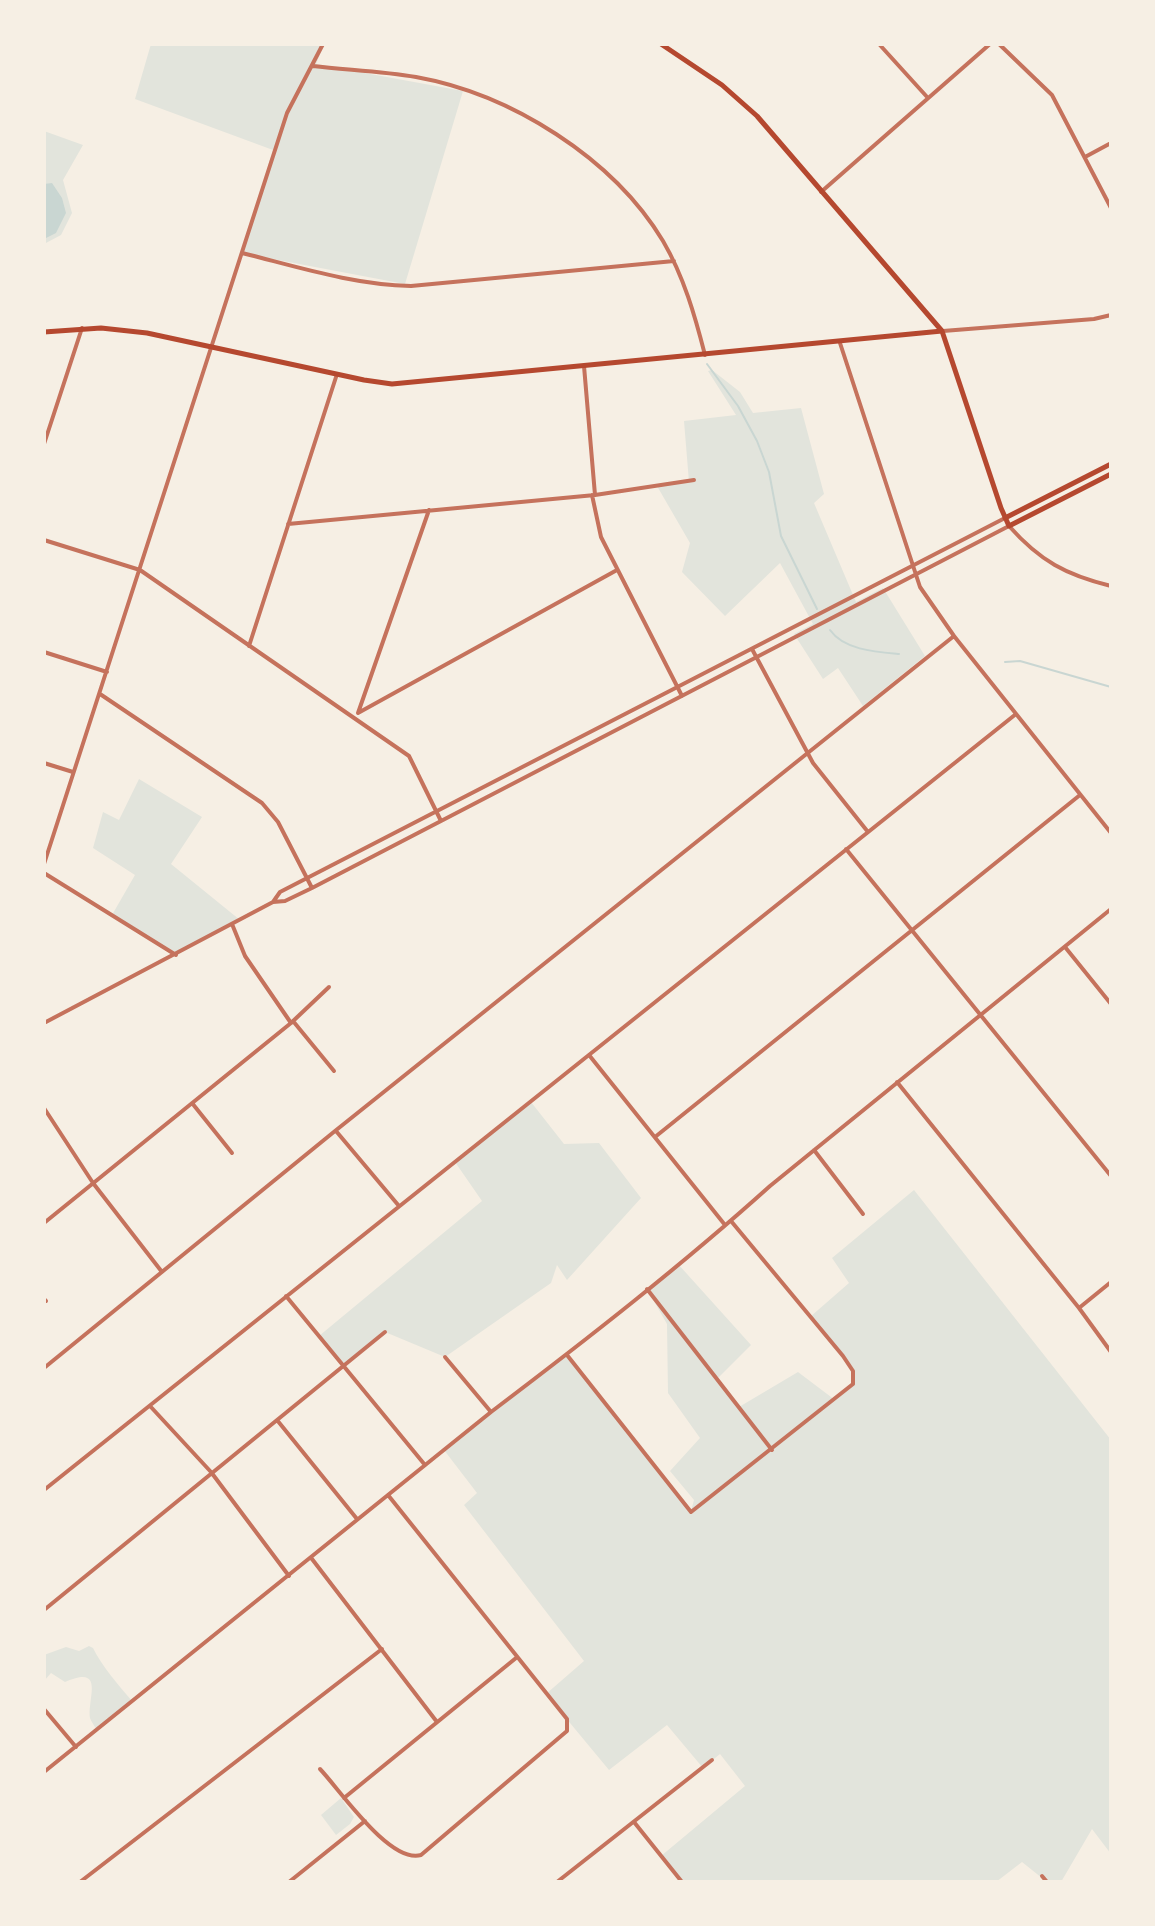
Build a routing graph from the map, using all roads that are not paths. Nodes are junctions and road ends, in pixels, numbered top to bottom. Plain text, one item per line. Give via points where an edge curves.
1 (323, 44) edge
2 (661, 44) edge
3 (879, 44) edge
4 (990, 44) edge
5 (999, 44) edge
6 (313, 66) junction
7 (928, 98) junction
8 (1111, 143) edge
9 (1085, 157) junction
10 (821, 192) junction
11 (1111, 208) edge
12 (242, 253) junction
13 (674, 261) junction
14 (1111, 315) edge
15 (82, 328) junction
16 (942, 331) junction
17 (44, 332) edge
18 (840, 343) junction
19 (212, 347) junction
20 (705, 355) junction
21 (584, 366) junction
22 (337, 374) junction
23 (44, 444) edge
24 (1111, 464) edge
25 (1111, 474) edge
26 (694, 480) dead end
27 (594, 495) junction
28 (429, 510) junction
29 (1005, 518) junction
30 (288, 524) junction
31 (1009, 526) junction
32 (44, 540) edge
33 (911, 568) junction
34 (140, 570) junction
35 (617, 570) junction
36 (915, 576) junction
37 (1111, 586) edge
38 (954, 636) junction
39 (249, 646) junction
40 (752, 649) junction
41 (44, 652) edge
42 (756, 657) junction
43 (107, 672) junction
44 (678, 687) junction
45 (100, 694) junction
46 (682, 696) junction
47 (1016, 714) junction
48 (357, 716) junction
49 (807, 753) junction
50 (44, 763) edge
51 (73, 772) junction
52 (1080, 795) junction
53 (437, 812) junction
54 (441, 821) junction
55 (868, 832) junction
56 (1111, 833) edge
57 (846, 849) junction
58 (44, 864) edge
59 (44, 873) edge
60 (307, 879) junction
61 (312, 888) junction
62 (273, 902) junction
63 (1111, 909) edge
64 (232, 924) junction
65 (912, 930) junction
66 (1065, 947) junction
67 (176, 955) junction
68 (329, 987) dead end
69 (1111, 1004) edge
70 (981, 1014) junction
71 (292, 1022) junction
72 (44, 1023) edge
73 (589, 1055) junction
74 (334, 1071) dead end
75 (897, 1082) junction
76 (192, 1103) junction
77 (44, 1108) edge
78 (335, 1131) junction
79 (655, 1137) junction
80 (814, 1150) junction
81 (232, 1153) dead end
82 (1111, 1176) edge
83 (93, 1183) junction
84 (399, 1206) junction
85 (863, 1214) dead end
86 (731, 1221) junction
87 (44, 1223) edge
88 (725, 1225) junction
89 (162, 1272) junction
90 (1111, 1282) edge
91 (647, 1289) junction
92 (286, 1296) junction
93 (1079, 1308) junction
94 (385, 1332) dead end
95 (1111, 1352) edge
96 (567, 1354) junction
97 (445, 1357) dead end
98 (344, 1367) junction
99 (44, 1368) edge
100 (150, 1406) junction
101 (491, 1412) junction
102 (277, 1420) junction
103 (772, 1449) junction
104 (425, 1465) junction
105 (211, 1472) junction
106 (44, 1490) edge
107 (388, 1495) junction
108 (357, 1519) junction
109 (312, 1558) junction
110 (289, 1576) junction
111 (44, 1610) edge
112 (382, 1649) junction
113 (517, 1657) junction
114 (44, 1709) edge
115 (437, 1722) junction
116 (76, 1747) junction
117 (712, 1760) dead end
118 (320, 1769) dead end
119 (44, 1772) edge
120 (344, 1798) junction
121 (365, 1821) junction
122 (634, 1822) junction
123 (1042, 1876) dead end
124 (80, 1882) edge
125 (289, 1882) edge
126 (557, 1882) edge
127 (682, 1882) edge
128 (1047, 1882) edge

1 - 6 street
2 - 10 main road via 740,99
3 - 7 street
4 - 7 street
5 - 9 street via 1052,95
6 - 12 street via 287,113
6 - 13 street via 430,80 529,119 616,184 655,228
7 - 10 street
8 - 9 street
9 - 11 street
10 - 16 main road
12 - 13 street via 359,282 398,286
12 - 19 street
13 - 20 street
14 - 16 street
15 - 17 main road
15 - 19 main road via 147,333
15 - 23 street
16 - 18 main road
16 - 29 main road
18 - 20 main road
18 - 33 street
19 - 22 main road
19 - 34 street
20 - 21 main road
21 - 22 main road via 392,384
21 - 27 street
22 - 30 street
24 - 29 main road
25 - 31 main road
26 - 27 street
27 - 28 street
27 - 35 street via 596,523
28 - 30 street
28 - 48 street
29 - 31 main road
29 - 33 street
30 - 39 street
31 - 36 street
31 - 37 street via 1051,565
32 - 34 street
33 - 36 street
33 - 40 street
34 - 39 street
34 - 43 street
35 - 44 street
35 - 48 street
36 - 38 street
36 - 42 street
38 - 47 street
38 - 49 street
39 - 48 street
40 - 42 street
40 - 44 street
41 - 43 street
42 - 46 street
42 - 49 street
43 - 45 street
44 - 46 street
44 - 53 street
45 - 51 street
45 - 60 street via 262,803 278,822
46 - 54 street
47 - 52 street
47 - 55 street
48 - 53 street via 409,756
49 - 55 street
49 - 78 street
50 - 51 street
51 - 58 street
52 - 56 street
52 - 65 street
53 - 54 street
53 - 60 street
54 - 61 street
55 - 57 street
57 - 65 street
57 - 73 street
59 - 67 street
60 - 61 street
60 - 62 street via 280,892
61 - 62 street
62 - 64 street
63 - 66 street
64 - 67 street
64 - 71 street via 245,956
65 - 70 street
65 - 79 street
66 - 69 street
66 - 70 street
67 - 72 street
68 - 71 street
70 - 75 street
70 - 82 street
71 - 74 street
71 - 76 street
73 - 79 street
73 - 84 street
75 - 80 street
75 - 93 street
76 - 81 street
76 - 83 street
77 - 83 street
78 - 84 street
78 - 89 street
79 - 88 street
80 - 85 street
80 - 86 street
83 - 87 street
83 - 89 street
84 - 92 street
86 - 88 street
86 - 103 street via 853,1371 853,1384
88 - 91 street
89 - 99 street
90 - 93 street
91 - 96 street
91 - 103 street
92 - 98 street
92 - 100 street
93 - 95 street
94 - 98 street
96 - 101 street
96 - 103 street via 691,1512
97 - 101 street
98 - 102 street
98 - 104 street
100 - 105 street
100 - 106 street
101 - 104 street
102 - 105 street
102 - 108 street
104 - 107 street
105 - 110 street
105 - 111 street
107 - 108 street
107 - 113 street
108 - 109 street
109 - 110 street
109 - 112 street
110 - 116 street
112 - 115 street
112 - 124 street
113 - 115 street
113 - 121 street via 567,1719 567,1731 421,1855 403,1854
114 - 116 street
115 - 120 street
116 - 119 street
117 - 122 street
118 - 120 street
120 - 121 street
121 - 125 street
122 - 126 street
122 - 127 street
123 - 128 street

